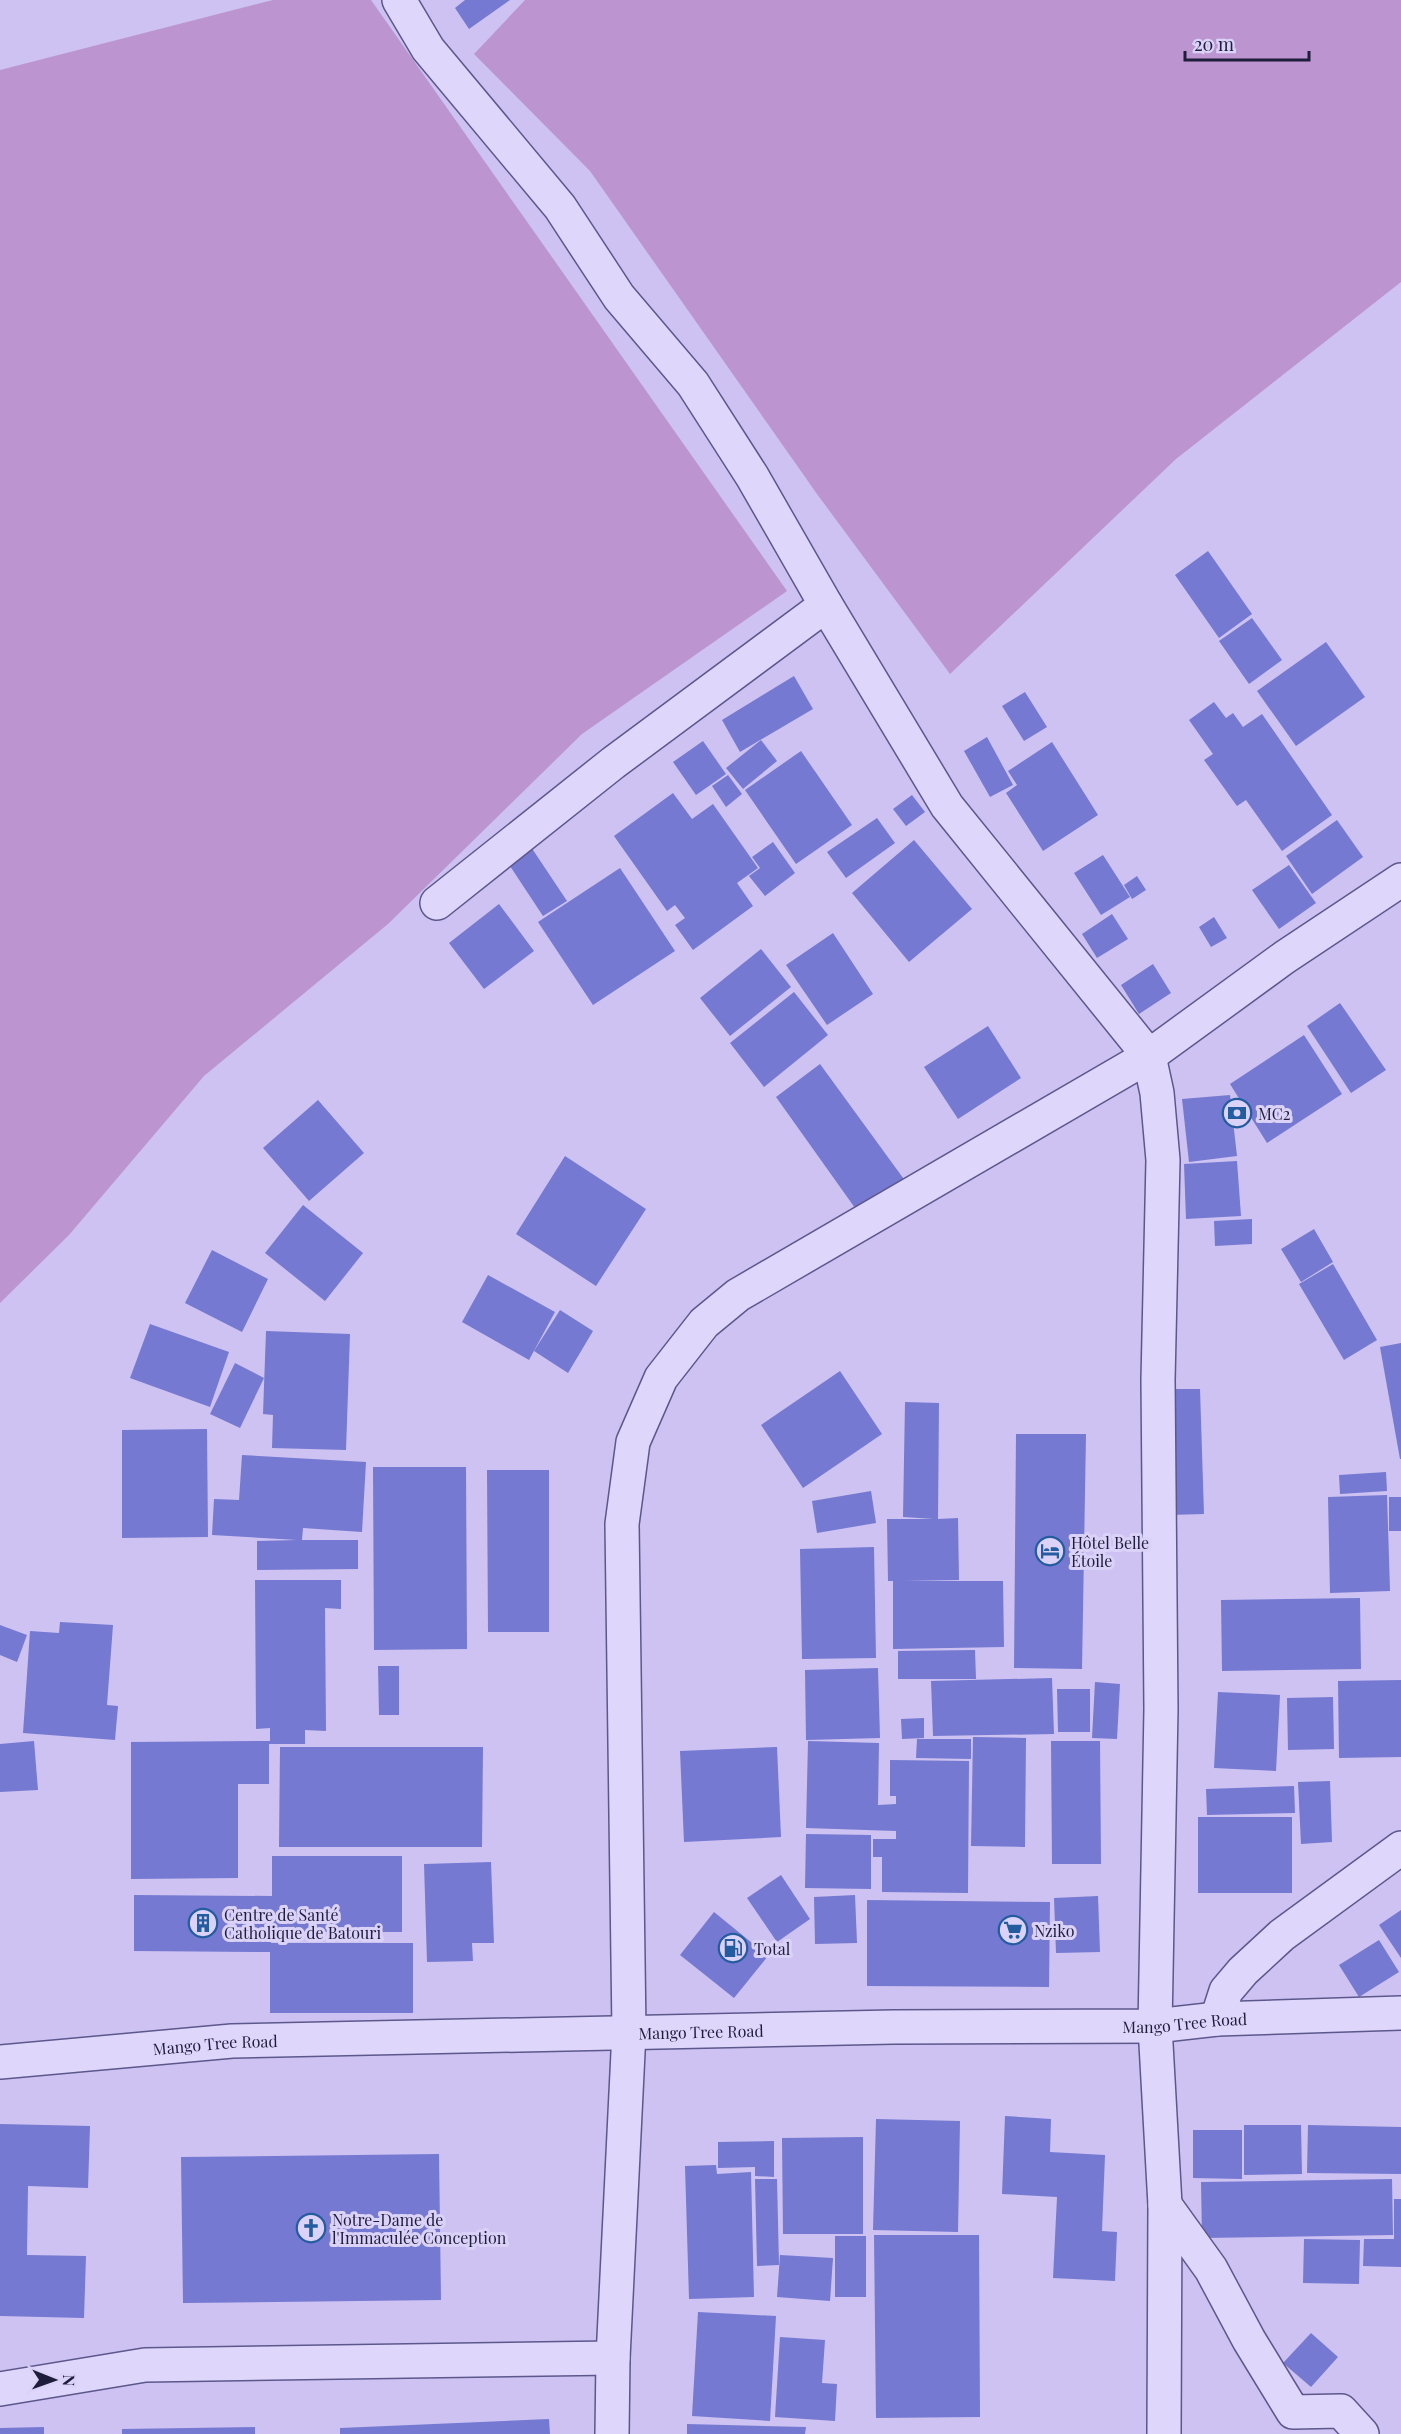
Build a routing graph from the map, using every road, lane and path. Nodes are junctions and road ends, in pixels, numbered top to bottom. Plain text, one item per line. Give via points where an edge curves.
1 (399, 0) edge
2 (826, 605) junction
3 (1401, 880) edge
4 (437, 903) dead end
5 (1149, 1056) junction
6 (1401, 1848) edge
7 (1401, 2013) edge
8 (1217, 2019) junction
9 (1155, 2026) junction
10 (628, 2032) junction
11 (0, 2062) edge
12 (1165, 2205) junction
13 (612, 2358) junction
14 (0, 2389) edge
15 (612, 2434) edge
16 (1164, 2434) edge
17 (1362, 2434) edge

1 - 2 street via 428,49 560,207 619,297 693,384 752,476
2 - 4 street via 613,763
2 - 5 street via 947,806
3 - 5 street via 1285,957
5 - 9 street via 1157,1093 1163,1161 1158,1380 1161,1709
5 - 10 street via 738,1295 704,1323 661,1378 633,1442 622,1524
6 - 8 street via 1282,1935 1243,1971 1226,1991
7 - 8 street, Mango Tree Road
8 - 9 street, Mango Tree Road
9 - 10 street, Mango Tree Road
9 - 12 street
10 - 11 street, Mango Tree Road via 232,2041
10 - 13 street
12 - 16 street
12 - 17 street via 1211,2269 1293,2412 1341,2411
13 - 14 street via 145,2366
13 - 15 street

